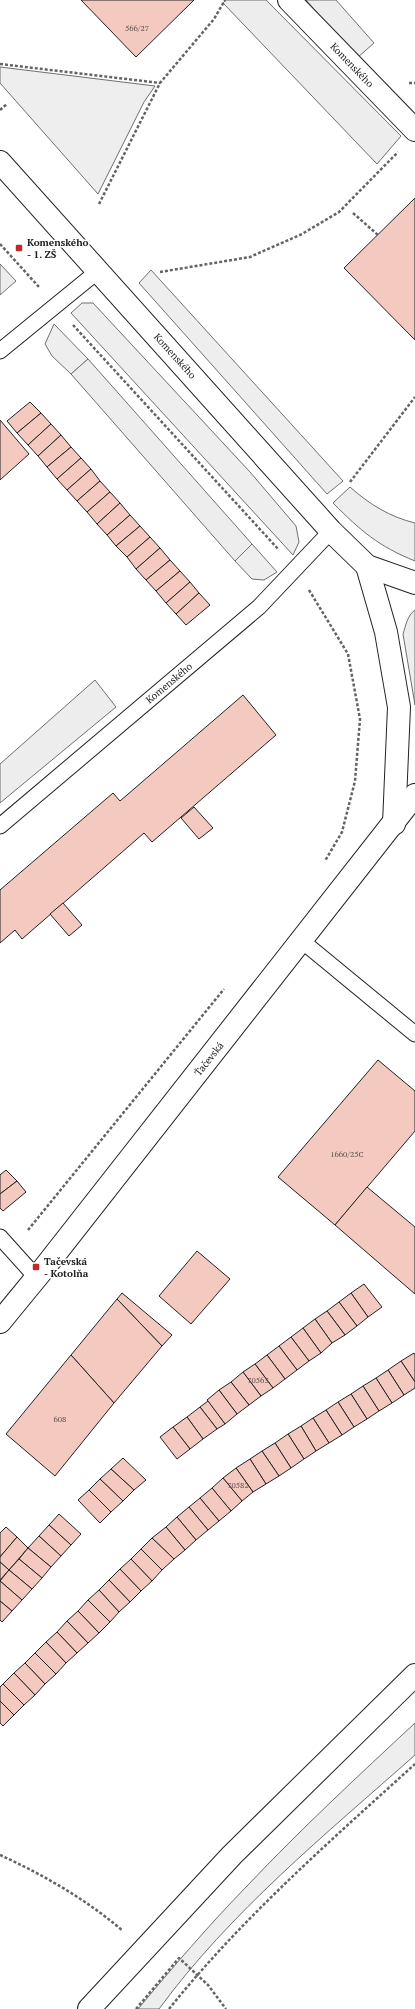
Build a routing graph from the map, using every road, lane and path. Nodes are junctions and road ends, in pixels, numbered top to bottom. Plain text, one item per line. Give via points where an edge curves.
1 (225, 0) edge
2 (289, 0) edge
3 (0, 64) edge
4 (160, 83) junction
5 (7, 104) dead end
6 (0, 110) edge
7 (415, 130) edge
8 (399, 151) dead end
9 (0, 162) edge
10 (98, 204) dead end
11 (353, 213) dead end
12 (378, 235) dead end
13 (0, 244) edge
14 (98, 271) junction
15 (160, 272) dead end
16 (56, 306) junction
17 (0, 351) edge
18 (415, 397) edge
19 (350, 482) dead end
20 (331, 531) junction
21 (367, 566) junction
22 (296, 568) junction
23 (415, 583) edge
24 (415, 795) edge
25 (394, 824) junction
26 (0, 826) edge
27 (322, 865) dead end
28 (302, 941) junction
29 (229, 983) dead end
30 (415, 1034) edge
31 (0, 1237) edge
32 (12, 1251) junction
33 (36, 1277) junction
34 (0, 1322) edge
35 (415, 1675) edge
36 (415, 1764) edge
37 (0, 1855) edge
38 (144, 1950) junction
39 (196, 1974) junction
40 (89, 2009) edge
41 (136, 2009) edge
42 (168, 2009) edge
43 (226, 2009) edge

1 - 4 path via 214,20
2 - 7 street, Komenského
3 - 4 path
4 - 10 path
5 - 6 path
8 - 15 path via 339,212 302,234 250,257
9 - 14 street, Komenského
11 - 12 path
13 - 16 path
14 - 16 lane
14 - 20 street, Komenského
16 - 17 lane
16 - 22 path
18 - 19 path
20 - 21 street, Komenského
20 - 22 lane, Komenského
21 - 23 street, Komenského
21 - 25 street via 386,632 399,707
22 - 26 lane, Komenského via 258,607
22 - 27 path via 348,654 360,719 354,782 342,832
24 - 25 street, Ťačevská
25 - 28 street, Ťačevská
28 - 30 lane
28 - 33 street, Ťačevská
29 - 32 path
31 - 32 lane
32 - 33 lane
33 - 34 street, Ťačevská
35 - 38 street via 232,1855
36 - 39 path via 252,1914
37 - 38 path via 80,1899 104,1915
38 - 40 street
39 - 41 path via 179,1958
39 - 42 path
39 - 43 path

